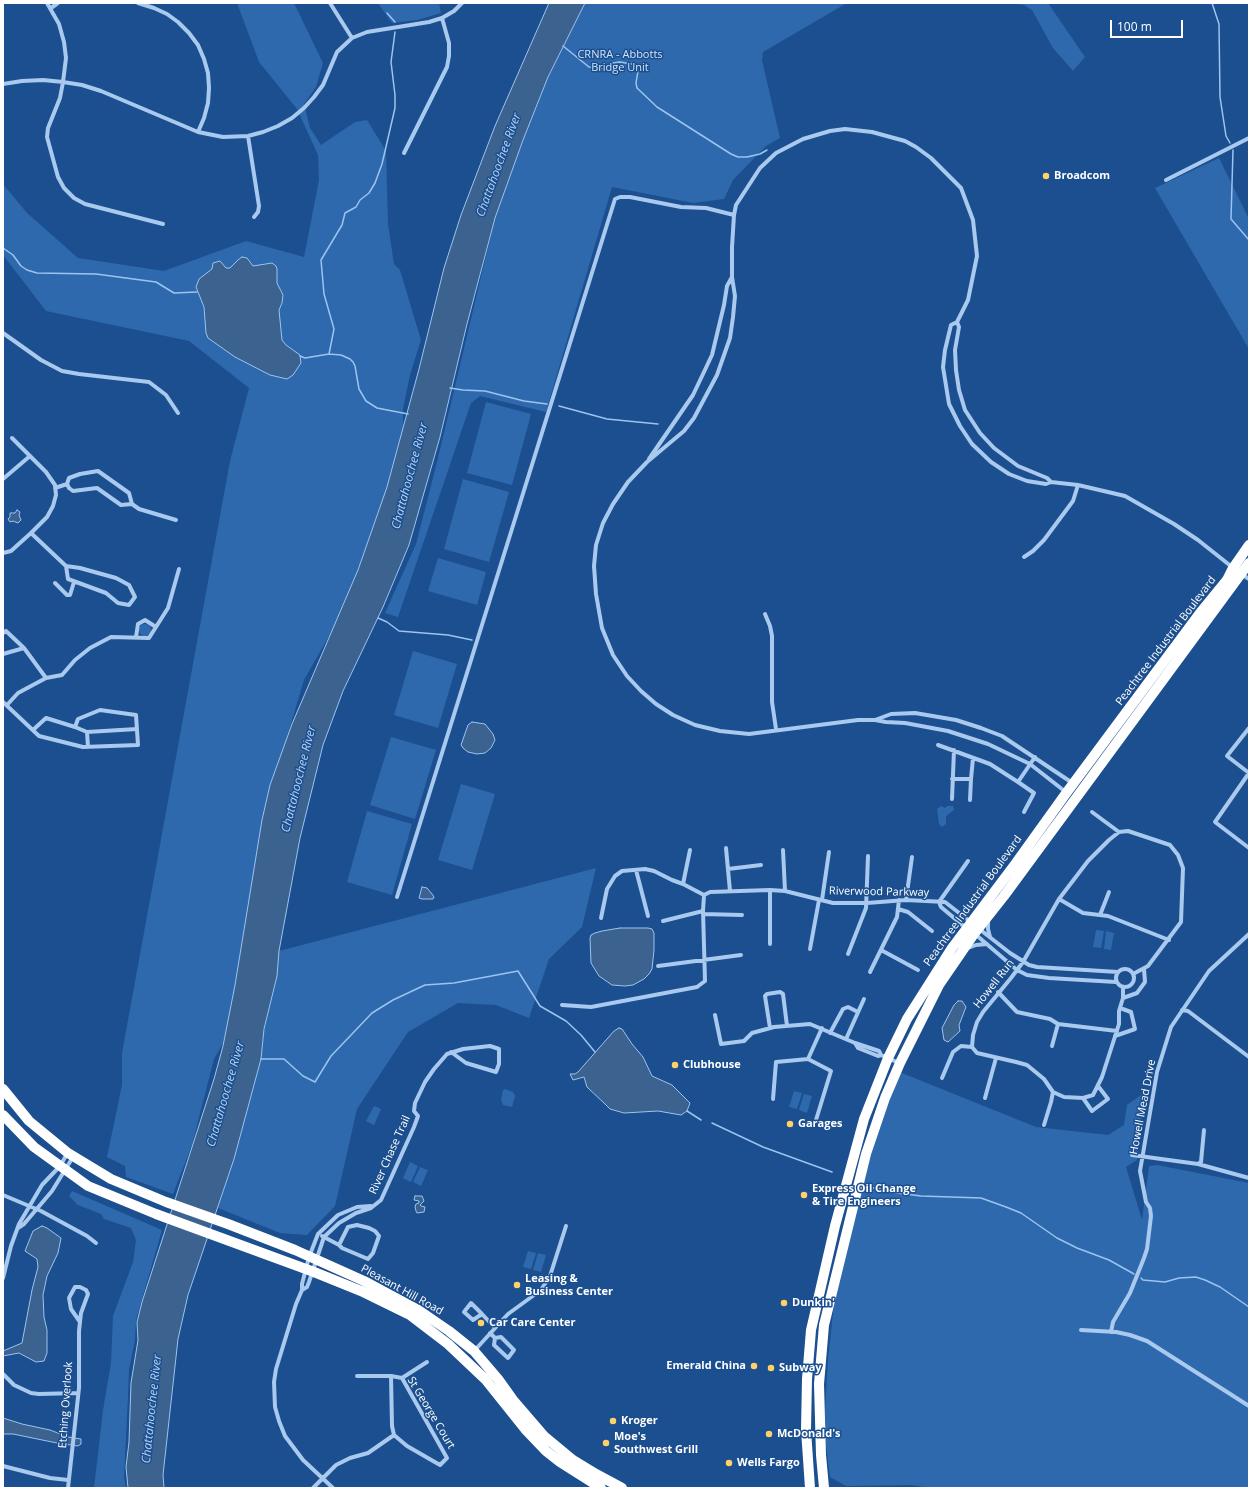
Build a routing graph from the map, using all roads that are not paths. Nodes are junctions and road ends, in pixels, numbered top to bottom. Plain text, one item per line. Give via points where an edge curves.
1 (47, 3) edge
2 (58, 3) edge
3 (138, 3) edge
4 (330, 3) edge
5 (462, 3) edge
6 (51, 8) junction
7 (442, 18) junction
8 (352, 38) junction
9 (63, 82) junction
10 (3, 84) edge
11 (198, 132) junction
12 (248, 136) junction
13 (1249, 138) edge
14 (404, 153) dead end
15 (1166, 180) dead end
16 (734, 215) junction
17 (254, 217) dead end
18 (163, 224) dead end
19 (732, 277) junction
20 (957, 322) junction
21 (3, 333) edge
22 (178, 413) dead end
23 (12, 438) dead end
24 (30, 456) junction
25 (647, 462) junction
26 (3, 479) edge
27 (1052, 482) junction
28 (67, 484) junction
29 (1078, 485) junction
30 (55, 488) junction
31 (132, 504) junction
32 (176, 520) dead end
33 (31, 533) junction
34 (1249, 545) edge
35 (3, 553) edge
36 (1024, 557) dead end
37 (1249, 563) edge
38 (66, 566) junction
39 (1233, 568) junction
40 (179, 569) dead end
41 (1245, 576) edge
42 (74, 582) junction
43 (55, 583) dead end
44 (765, 614) dead end
45 (156, 627) junction
46 (3, 633) edge
47 (136, 637) junction
48 (24, 648) junction
49 (3, 654) edge
50 (46, 678) junction
51 (5, 704) edge
52 (875, 720) junction
53 (75, 727) junction
54 (1249, 728) edge
55 (137, 729) junction
56 (33, 730) junction
57 (776, 730) junction
58 (87, 732) junction
59 (938, 745) dead end
60 (88, 747) junction
61 (954, 750) junction
62 (1035, 757) junction
63 (973, 758) junction
64 (1030, 764) junction
65 (1249, 773) edge
66 (952, 779) junction
67 (971, 779) junction
68 (1018, 782) junction
69 (1074, 784) junction
70 (1082, 790) junction
71 (1067, 792) junction
72 (952, 799) dead end
73 (1075, 799) junction
74 (970, 800) dead end
75 (1024, 812) dead end
76 (1092, 812) dead end
77 (1119, 832) junction
78 (726, 848) dead end
79 (1249, 848) edge
80 (690, 850) dead end
81 (783, 850) dead end
82 (829, 852) dead end
83 (868, 856) dead end
84 (912, 857) dead end
85 (968, 861) dead end
86 (761, 865) dead end
87 (728, 869) junction
88 (636, 870) junction
89 (683, 884) junction
90 (770, 890) junction
91 (730, 891) junction
92 (786, 891) junction
93 (1109, 892) dead end
94 (704, 895) junction
95 (397, 898) dead end
96 (1059, 899) junction
97 (820, 900) junction
98 (900, 900) junction
99 (906, 900) junction
100 (939, 902) junction
101 (867, 903) junction
102 (898, 908) junction
103 (703, 913) junction
104 (1100, 915) junction
105 (648, 916) dead end
106 (742, 916) dead end
107 (988, 916) junction
108 (601, 918) dead end
109 (663, 921) dead end
110 (973, 928) junction
111 (932, 931) dead end
112 (1249, 934) edge
113 (990, 938) junction
114 (1243, 939) junction
115 (1169, 940) junction
116 (1249, 941) edge
117 (770, 944) dead end
118 (988, 944) junction
119 (810, 949) dead end
120 (881, 950) junction
121 (962, 951) junction
122 (848, 954) dead end
123 (742, 955) dead end
124 (705, 961) junction
125 (1023, 962) junction
126 (658, 966) dead end
127 (1078, 969) junction
128 (1144, 969) junction
129 (918, 970) dead end
130 (1017, 970) junction
131 (870, 972) dead end
132 (1118, 972) junction
133 (1132, 974) junction
134 (1077, 980) junction
135 (1116, 982) junction
136 (1123, 987) junction
137 (998, 992) junction
138 (1124, 998) junction
139 (864, 999) dead end
140 (562, 1005) dead end
141 (1120, 1008) junction
142 (1182, 1010) junction
143 (858, 1012) junction
144 (715, 1015) dead end
145 (1058, 1024) junction
146 (787, 1026) junction
147 (770, 1028) junction
148 (822, 1028) junction
149 (1117, 1031) junction
150 (830, 1033) junction
151 (1116, 1036) junction
152 (846, 1039) junction
153 (1052, 1046) dead end
154 (972, 1047) junction
155 (452, 1052) junction
156 (884, 1056) junction
157 (1249, 1057) edge
158 (996, 1058) junction
159 (808, 1059) junction
160 (900, 1064) junction
161 (942, 1078) dead end
162 (1098, 1086) junction
163 (3, 1089) edge
164 (1053, 1092) junction
165 (985, 1098) dead end
166 (1083, 1098) junction
167 (773, 1100) dead end
168 (3, 1115) edge
169 (816, 1120) dead end
170 (1044, 1125) dead end
171 (1204, 1130) dead end
172 (71, 1154) junction
173 (1132, 1155) dead end
174 (1142, 1156) junction
175 (1198, 1164) junction
176 (62, 1168) junction
177 (1249, 1178) edge
178 (3, 1195) edge
179 (30, 1206) junction
180 (374, 1206) junction
181 (36, 1209) junction
182 (566, 1226) dead end
183 (18, 1228) junction
184 (318, 1234) junction
185 (324, 1237) junction
186 (96, 1242) dead end
187 (339, 1245) junction
188 (313, 1258) junction
189 (310, 1270) junction
190 (3, 1278) edge
191 (302, 1290) junction
192 (482, 1314) junction
193 (410, 1315) junction
194 (80, 1322) junction
195 (495, 1328) junction
196 (1081, 1330) dead end
197 (1111, 1332) junction
198 (490, 1333) junction
199 (495, 1338) junction
200 (474, 1351) junction
201 (428, 1362) dead end
202 (3, 1374) edge
203 (357, 1376) dead end
204 (391, 1376) junction
205 (402, 1378) junction
206 (78, 1394) junction
207 (1249, 1406) edge
208 (394, 1435) junction
209 (3, 1466) edge
210 (323, 1478) junction
211 (68, 1480) junction
212 (68, 1488) edge
213 (313, 1488) edge
214 (333, 1488) edge
215 (601, 1488) edge
216 (622, 1488) edge
217 (810, 1488) edge
218 (824, 1488) edge

1 - 6 street
2 - 6 street
3 - 11 street via 167,14 178,22 198,45 208,73 209,96
4 - 8 street
5 - 7 street
6 - 9 street via 60,24 64,42 66,58
7 - 8 street via 367,32
7 - 14 street via 449,44 447,67
8 - 12 street via 337,52 323,85 304,108 278,126
9 - 10 street via 43,80
9 - 11 street via 101,91
9 - 18 street via 47,137 64,188 85,204
11 - 12 street via 223,137
12 - 17 street via 258,206 258,212
13 - 15 street
16 - 19 street
16 - 20 street via 736,205 760,168 776,153 804,138 845,130 872,132 905,141 931,158 961,188 973,220 977,260 968,300
16 - 95 street via 706,208 681,207 630,197 615,199
19 - 25 street via 727,286 712,355 693,395
19 - 25 street via 735,296 730,338 712,385 684,431
20 - 27 street via 959,327 955,350 956,370 965,410 980,433 994,448 1018,466
20 - 27 street via 951,325 949,331 943,367 949,404 960,426 972,444 991,462 1009,474 1027,481 1046,484
21 - 22 street via 41,360 62,371 149,382 166,395
23 - 24 street
24 - 26 street
24 - 30 street via 46,472
25 - 57 street via 628,482 613,504 596,545 596,594 602,628 613,655 640,691 673,715 695,725 720,731 749,734
27 - 29 street
28 - 30 street
28 - 31 street via 73,491 96,488 121,505
28 - 31 street via 69,478 98,471 129,493
29 - 36 street via 1073,501 1044,540
29 - 39 street via 1125,496 1174,524
30 - 33 street via 53,506 47,517
31 - 32 street via 139,509
33 - 35 street via 11,551
33 - 38 street
34 - 39 highway, Peachtree Industrial Boulevard
37 - 41 highway, Peachtree Industrial Boulevard
38 - 42 street via 68,579
38 - 42 street via 116,578 129,585 135,596 129,605 118,603 106,593
39 - 41 street
39 - 69 highway, Peachtree Industrial Boulevard
40 - 45 street via 168,608
41 - 70 highway, Peachtree Industrial Boulevard
42 - 43 street via 67,596
44 - 57 street via 772,636 772,702
45 - 47 street via 150,638
45 - 47 street via 145,620 138,624
46 - 48 street via 6,631
47 - 50 street via 112,637 74,660 62,675
48 - 49 street
48 - 50 street
50 - 51 street via 18,693
51 - 56 street
52 - 57 street
52 - 62 street via 891,714 915,713 956,720 1002,736
52 - 64 street via 948,731 997,747
53 - 55 street via 78,718 100,710 136,715
53 - 56 street via 46,718
53 - 58 street
54 - 65 street via 1227,756
55 - 58 street
55 - 60 street via 138,744
56 - 60 street via 39,736
58 - 60 street
59 - 61 street
61 - 63 street
61 - 66 street
62 - 64 street
62 - 69 street
63 - 67 street
63 - 68 street via 990,764
64 - 68 street
64 - 71 street
65 - 79 street via 1215,822
66 - 67 street
66 - 72 street
67 - 74 street
68 - 75 street via 1034,793
69 - 70 street
69 - 71 highway, Peachtree Industrial Boulevard
70 - 73 highway, Peachtree Industrial Boulevard
71 - 73 street
71 - 110 highway, Peachtree Industrial Boulevard
73 - 107 highway, Peachtree Industrial Boulevard
76 - 77 street
77 - 96 street, Howell Run via 1088,861
77 - 115 street via 1128,831 1170,845 1178,855 1184,868 1181,922
78 - 87 street
80 - 89 street
81 - 92 street
82 - 97 street
83 - 101 street
84 - 99 street
85 - 100 street
86 - 87 street
87 - 91 street
88 - 89 street via 654,871
88 - 105 street
88 - 108 street via 622,871 615,876 607,889
89 - 94 street
90 - 91 street, Riverwood Parkway
90 - 92 street, Riverwood Parkway
90 - 117 street
91 - 94 street, Riverwood Parkway via 710,892
92 - 97 street, Riverwood Parkway
93 - 104 street
94 - 103 street
96 - 104 street via 1083,913
96 - 125 street, Howell Run
97 - 101 street, Riverwood Parkway via 833,903
97 - 119 street
98 - 99 street, Riverwood Parkway
98 - 101 street, Riverwood Parkway
98 - 102 street
99 - 100 street, Riverwood Parkway
100 - 110 street, Riverwood Parkway via 941,907
100 - 110 street, Riverwood Parkway via 945,902
101 - 122 street
102 - 111 street via 908,912
102 - 120 street via 897,917
103 - 106 street
103 - 109 street
103 - 124 street
104 - 115 street
107 - 110 highway, Peachtree Industrial Boulevard
107 - 113 street
110 - 113 street
110 - 118 street
110 - 121 highway, Peachtree Industrial Boulevard
110 - 156 highway, Peachtree Industrial Boulevard via 937,970
112 - 114 street, Howell Mead Drive
113 - 125 street
114 - 116 street
114 - 142 street, Howell Mead Drive via 1209,971
115 - 128 street
118 - 121 street via 971,946
118 - 130 street
120 - 129 street
120 - 131 street
121 - 160 highway, Peachtree Industrial Boulevard via 940,985
123 - 124 street
124 - 126 street
124 - 140 street via 705,981 697,987 592,1007
125 - 127 street via 1037,967
125 - 130 street, Howell Run
127 - 132 street
127 - 134 street
128 - 133 street
128 - 138 street via 1145,982 1137,993
130 - 134 street via 1030,976
130 - 137 street, Howell Run
132 - 133 street via 1125,969
132 - 135 street
133 - 136 street via 1133,983
134 - 135 street
135 - 136 street
136 - 138 street
137 - 145 street via 1018,1012 1050,1018
137 - 154 street, Howell Run via 977,1022
138 - 141 street
139 - 143 street
141 - 149 street
141 - 151 street via 1131,1012 1135,1029
142 - 157 street via 1188,1011
142 - 174 street, Howell Mead Drive via 1171,1027 1156,1072
143 - 150 street via 848,1007 843,1008
143 - 152 street
144 - 147 street via 721,1044 744,1041 752,1033
145 - 149 street
145 - 153 street
146 - 147 street
146 - 147 street via 780,992 765,996
146 - 148 street via 810,1024
148 - 150 street
148 - 159 street
149 - 151 street
150 - 152 street
151 - 162 street
152 - 156 street via 855,1043 858,1048
154 - 158 street via 977,1053
154 - 161 street via 961,1046 954,1052
155 - 155 street via 490,1046 499,1048 499,1064 496,1072 466,1063
155 - 180 street, River Chase Trail via 447,1054 425,1082 414,1107 414,1112 418,1116 414,1127 381,1200
156 - 160 street
156 - 217 highway, Peachtree Industrial Boulevard via 835,1226 811,1330 806,1430
158 - 164 street via 1027,1066 1044,1079
158 - 165 street
159 - 167 street via 776,1062
159 - 169 street via 831,1071
160 - 218 highway, Peachtree Industrial Boulevard via 885,1098 866,1154 824,1325 819,1384
162 - 166 street via 1094,1095
162 - 166 street via 1108,1100 1092,1111
163 - 172 highway, Pleasant Hill Road via 29,1121
164 - 166 street via 1064,1097
164 - 170 street
168 - 176 highway, Pleasant Hill Road via 34,1147
171 - 175 street via 1201,1162
172 - 176 street
172 - 188 highway, Pleasant Hill Road via 111,1179
173 - 174 street
174 - 175 street
174 - 197 street, Howell Mead Drive via 1140,1171 1146,1202 1152,1216 1147,1249 1130,1292 1113,1322
175 - 177 street
176 - 179 street via 42,1185
176 - 181 street via 56,1185
176 - 189 highway, Pleasant Hill Road via 88,1186 156,1214
178 - 179 street
179 - 181 street
179 - 183 street
180 - 184 street, River Chase Trail via 358,1207 338,1215
180 - 185 street, River Chase Trail via 339,1223
181 - 183 street
181 - 186 street
182 - 195 street via 550,1276 541,1290 508,1314
183 - 190 street
184 - 185 street
184 - 188 street, River Chase Trail
185 - 187 street
185 - 188 street, River Chase Trail
187 - 187 street via 368,1259 379,1236 363,1225 353,1225 348,1227
188 - 189 street
188 - 189 street, River Chase Trail
188 - 200 highway, Pleasant Hill Road via 364,1280 420,1311
189 - 191 street, River Chase Trail via 302,1284
189 - 191 street via 307,1287
189 - 193 highway, Pleasant Hill Road
191 - 210 street via 276,1369 275,1407 285,1436 304,1460
192 - 192 street via 473,1320 464,1312 471,1303
192 - 195 street
193 - 200 highway via 420,1316 460,1346
193 - 215 highway, Pleasant Hill Road via 448,1344 485,1379 546,1451
194 - 194 street, Etching Overlook via 88,1294 86,1290 75,1287 69,1298 71,1308
194 - 206 street, Etching Overlook
195 - 198 street
196 - 197 street
197 - 207 street via 1130,1334 1147,1341
198 - 199 street
198 - 200 street
199 - 199 street via 494,1345 508,1358 514,1350 501,1338
200 - 216 highway, Pleasant Hill Road via 544,1436 573,1460
201 - 205 street
202 - 206 street via 14,1385 31,1393
203 - 204 street
204 - 205 street, St George Court
204 - 208 street, St George Court
205 - 208 street, St George Court via 448,1458 440,1465 407,1446
206 - 211 street, Etching Overlook
208 - 210 street via 368,1453 342,1462
209 - 211 street
210 - 213 street
210 - 214 street
211 - 212 street, Etching Overlook

